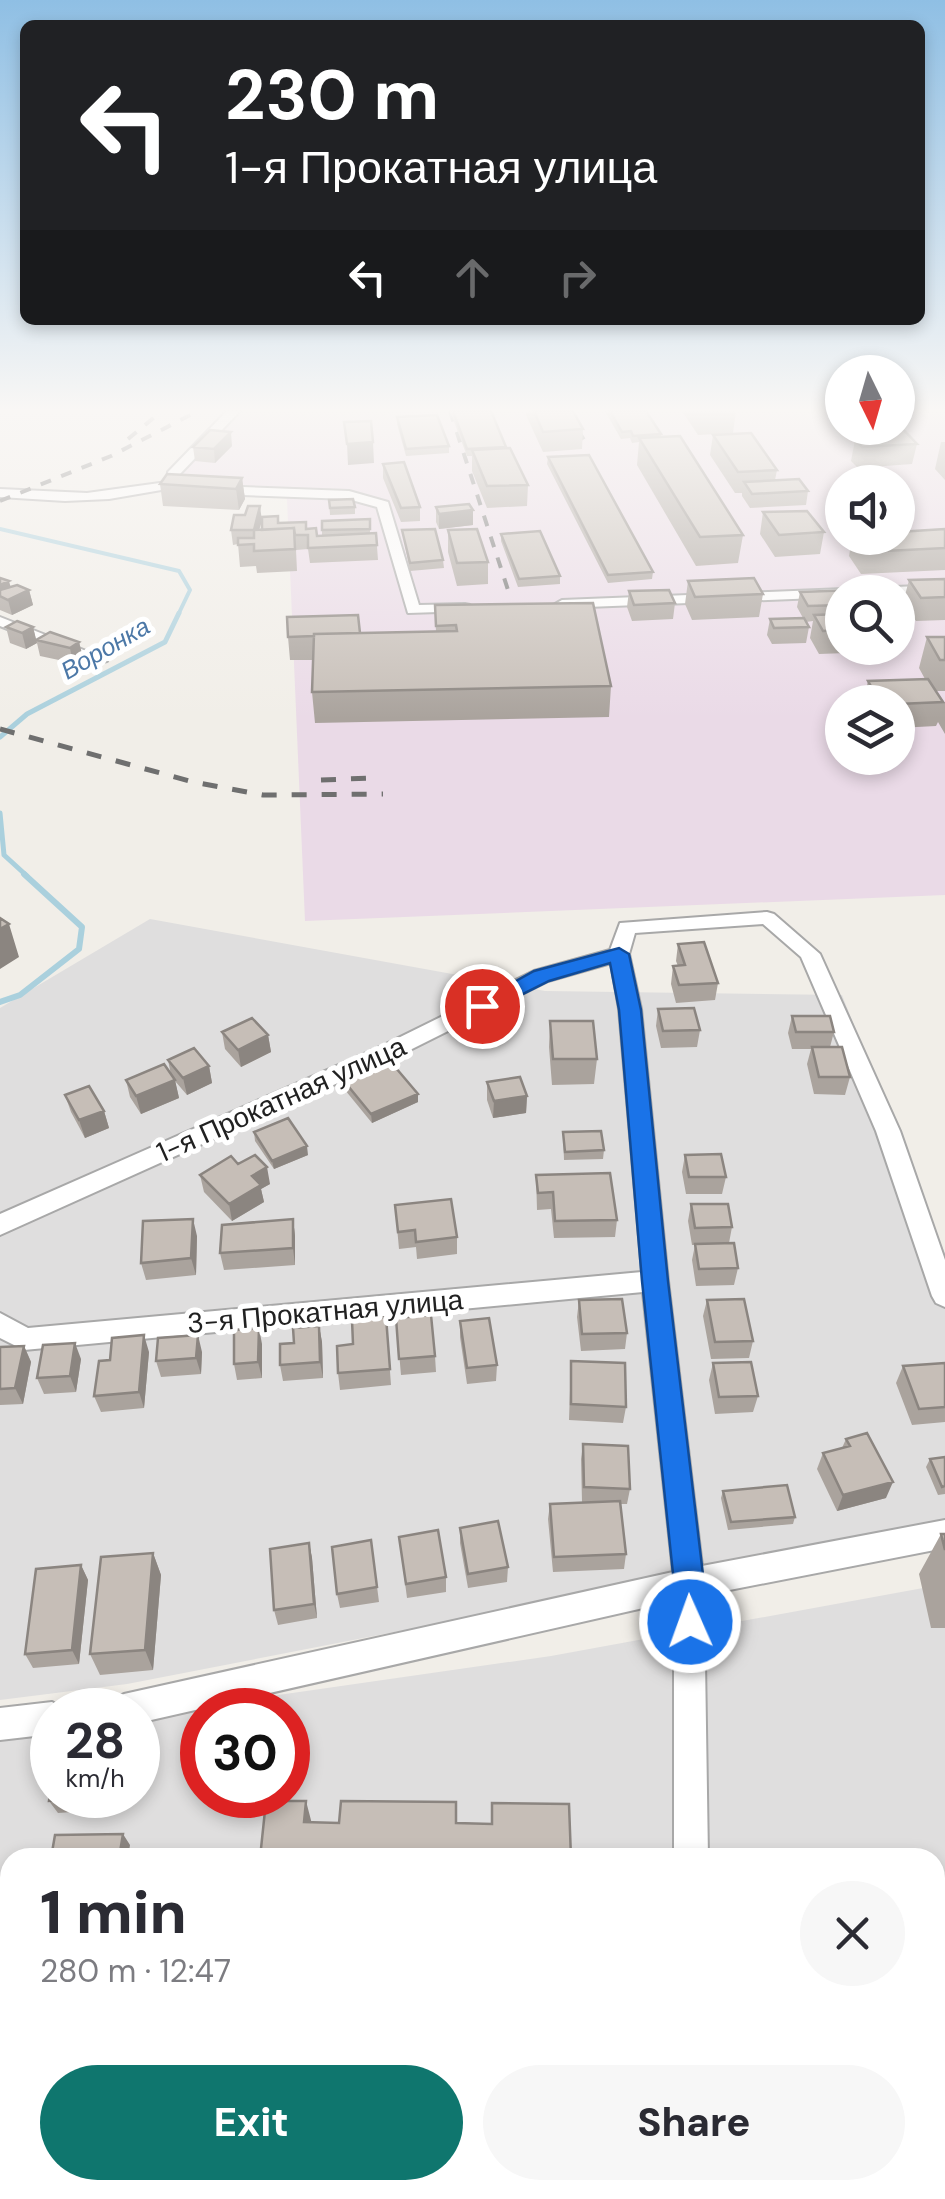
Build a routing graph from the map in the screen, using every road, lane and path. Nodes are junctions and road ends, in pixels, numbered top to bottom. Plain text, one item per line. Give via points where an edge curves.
1 (386, 514) edge
2 (945, 589) edge
3 (915, 590) edge
4 (825, 594) edge
5 (550, 604) edge
6 (491, 607) edge
7 (0, 621) edge
8 (99, 661) dead end
9 (619, 954) junction
10 (0, 1225) edge
11 (655, 1281) junction
12 (945, 1296) edge
13 (0, 1324) edge
14 (945, 1534) edge
15 (689, 1583) junction
16 (160, 1702) edge
17 (30, 1721) edge
18 (0, 1724) edge
19 (692, 1848) edge

1 - 6 street via 412,610
2 - 3 street
4 - 5 street
7 - 8 street
9 - 10 street, 1-я Прокатная улица via 541,976
9 - 11 street
9 - 12 street via 626,927 767,918 810,954 888,1132
11 - 13 street, 3-я Прокатная улица via 24,1338
11 - 15 street
14 - 15 street
15 - 16 street
15 - 19 street
17 - 18 street

